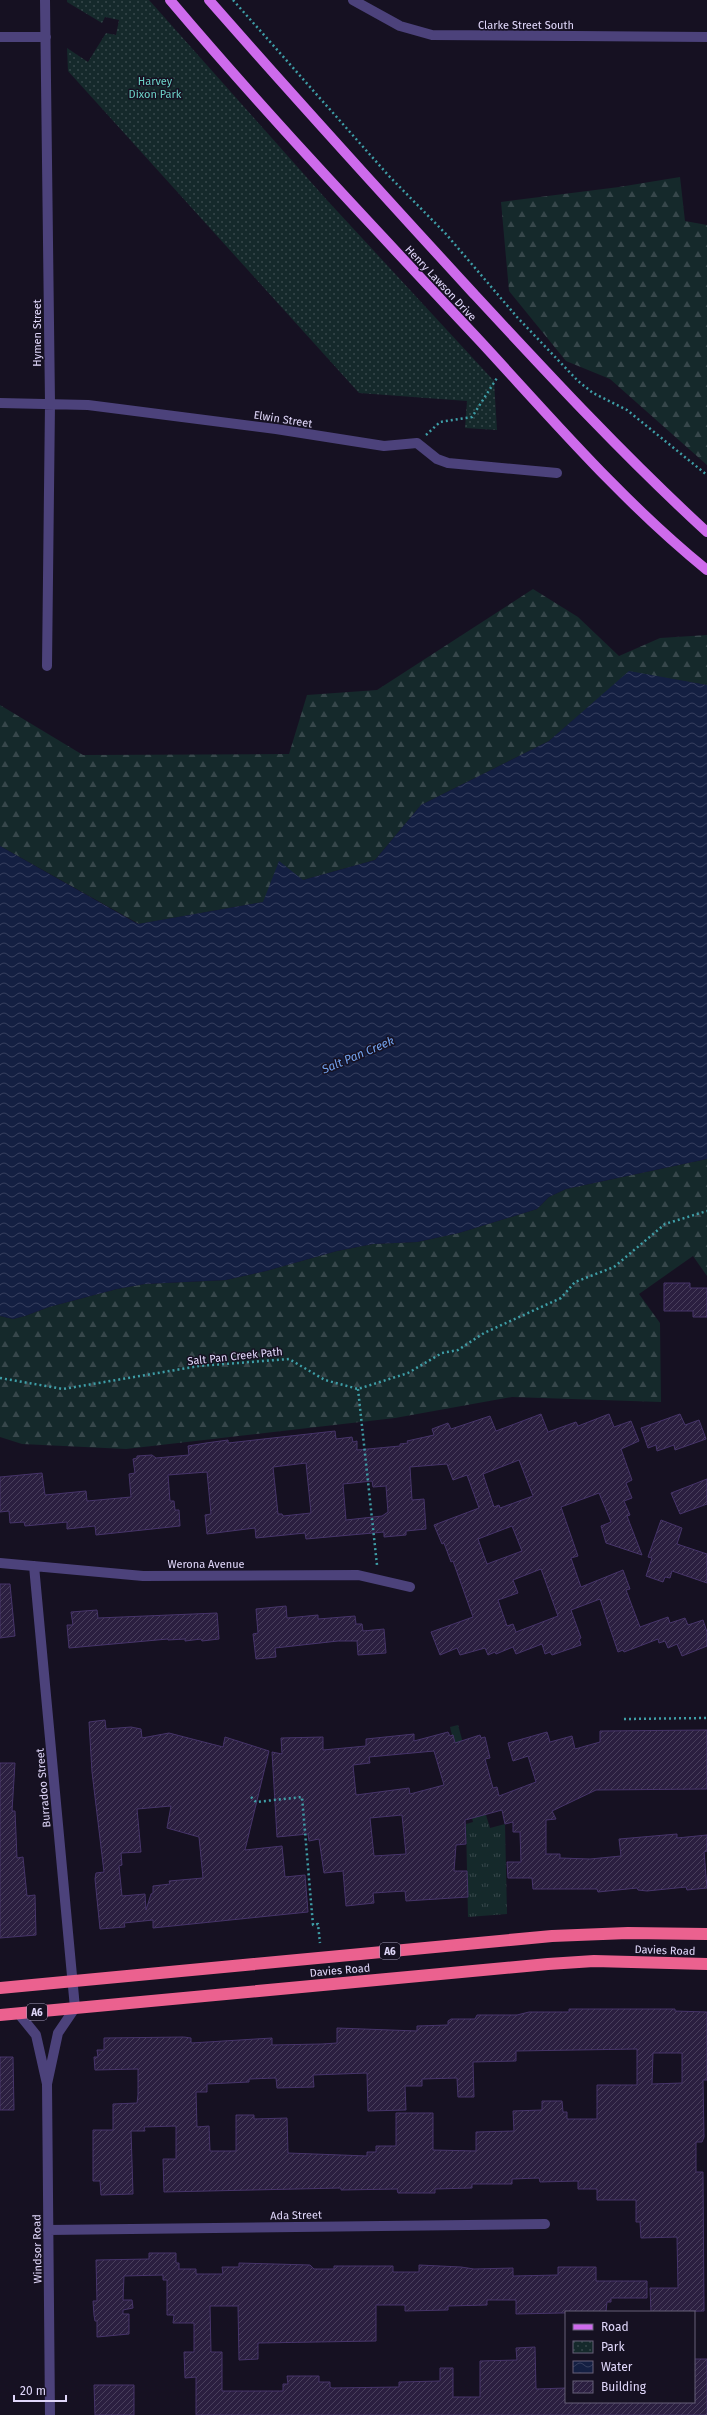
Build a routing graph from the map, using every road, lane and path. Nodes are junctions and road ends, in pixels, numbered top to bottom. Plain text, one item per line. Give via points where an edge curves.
1 (45, 0) edge
2 (170, 0) edge
3 (209, 0) edge
4 (233, 0) edge
5 (353, 0) edge
6 (0, 37) edge
7 (46, 37) junction
8 (707, 37) edge
9 (504, 367) junction
10 (0, 403) edge
11 (50, 403) junction
12 (417, 443) junction
13 (557, 473) dead end
14 (707, 475) edge
15 (707, 532) edge
16 (707, 570) edge
17 (47, 666) dead end
18 (707, 1211) edge
19 (0, 1378) edge
20 (358, 1389) junction
21 (0, 1563) edge
22 (34, 1566) junction
23 (378, 1580) junction
24 (410, 1587) dead end
25 (707, 1718) edge
26 (624, 1719) dead end
27 (250, 1797) dead end
28 (707, 1934) edge
29 (322, 1958) junction
30 (707, 1964) edge
31 (73, 1981) junction
32 (0, 1988) edge
33 (75, 2008) junction
34 (19, 2014) junction
35 (0, 2016) edge
36 (47, 2084) junction
37 (545, 2224) dead end
38 (48, 2230) junction
39 (50, 2415) edge

1 - 7 street, Hymen Street
2 - 9 main road, Henry Lawson Drive
3 - 15 main road, Henry Lawson Drive via 535,360 638,468
4 - 14 path via 388,175 446,234 517,317 578,381 593,393 627,410
5 - 8 street, Clarke Street South via 400,26 432,35
6 - 7 street
7 - 11 street, Hymen Street
9 - 12 path via 472,417 440,422
9 - 16 main road, Henry Lawson Drive via 598,470 643,514
10 - 11 street, Elwin Street
11 - 12 street, Elwin Street via 88,405 384,446
11 - 17 street, Hymen Street
12 - 13 street via 437,459 448,463
18 - 20 path via 665,1224 614,1267 575,1282 561,1298 484,1333 458,1350 442,1353 408,1373
19 - 20 path, Salt Pan Creek Path via 63,1389 199,1366 289,1359 325,1380
20 - 23 path
21 - 22 street, Werona Avenue
22 - 23 street, Werona Avenue via 137,1575 358,1575
22 - 31 street, Burradoo Street
23 - 24 street, Werona Avenue
25 - 26 path
27 - 29 path via 256,1802 302,1797 313,1925 318,1924
28 - 29 highway, Davies Road / A6 via 628,1933 552,1936
29 - 31 highway, Davies Road / A6
30 - 33 highway, Davies Road / A6 via 594,1961 548,1964
31 - 32 highway, Davies Road / A6
31 - 33 street, Burradoo Street
33 - 34 highway, Davies Road / A6
33 - 36 street, Windsor Road via 58,2033
34 - 35 highway, Davies Road / A6
34 - 36 street, Windsor Road via 36,2035
36 - 38 street, Windsor Road
37 - 38 street, Ada Street
38 - 39 street, Windsor Road

